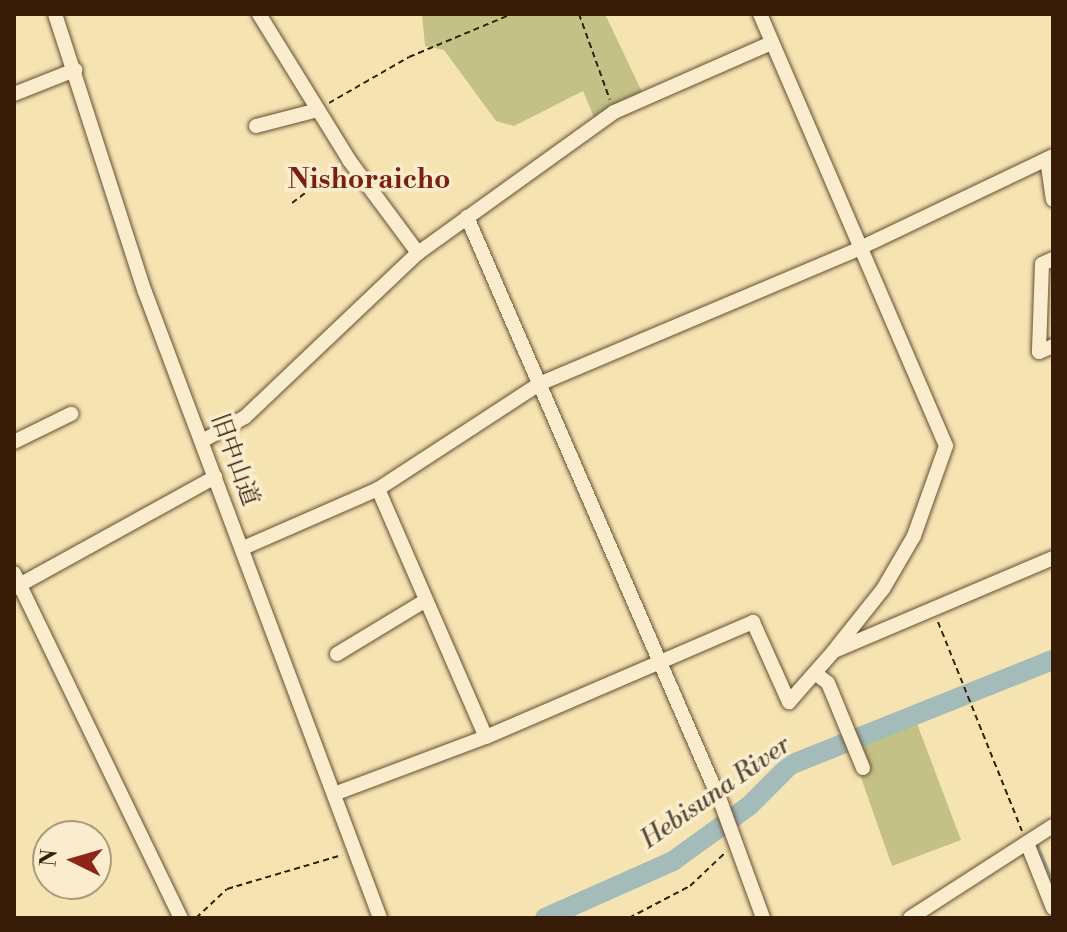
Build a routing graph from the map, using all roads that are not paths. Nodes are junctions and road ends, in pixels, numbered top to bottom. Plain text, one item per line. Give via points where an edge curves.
1 (55, 14) edge
2 (259, 14) edge
3 (760, 14) edge
4 (769, 44) junction
5 (75, 70) junction
6 (14, 94) edge
7 (318, 110) junction
8 (256, 126) dead end
9 (1050, 157) edge
10 (1053, 200) edge
11 (467, 217) junction
12 (858, 249) junction
13 (418, 253) junction
14 (1053, 259) edge
15 (1053, 346) edge
16 (539, 384) junction
17 (71, 414) dead end
18 (204, 440) junction
19 (14, 442) edge
20 (215, 477) junction
21 (378, 489) junction
22 (243, 548) junction
23 (1053, 558) edge
24 (16, 582) edge
25 (426, 600) junction
26 (834, 651) junction
27 (337, 654) dead end
28 (660, 662) junction
29 (815, 673) junction
30 (486, 737) junction
31 (863, 768) dead end
32 (334, 794) junction
33 (1053, 826) edge
34 (1027, 843) junction
35 (1053, 908) edge
36 (181, 918) edge
37 (380, 918) edge
38 (763, 918) edge
39 (910, 918) edge

1 - 5 street, 旧中山道
2 - 7 street
3 - 4 street
4 - 11 street via 614,112
4 - 12 street
5 - 6 street
5 - 18 street, 旧中山道 via 145,292
7 - 8 street
7 - 13 street
9 - 10 street
9 - 12 street
11 - 13 street
11 - 16 street
12 - 16 street
12 - 26 street via 946,446 914,536 883,589
13 - 18 street via 245,417
14 - 15 street via 1042,264 1039,352
16 - 21 street
16 - 28 street
17 - 19 street
18 - 20 street, 旧中山道
20 - 22 street, 旧中山道
20 - 24 street
21 - 22 street
21 - 25 street
22 - 32 street, 旧中山道
23 - 26 street
24 - 36 street
25 - 27 street
25 - 30 street
26 - 29 street
28 - 29 street via 753,622 789,702
28 - 30 street
28 - 38 street
29 - 31 street via 828,683
30 - 32 street
32 - 37 street, 旧中山道
33 - 34 street
34 - 35 street
34 - 39 street

